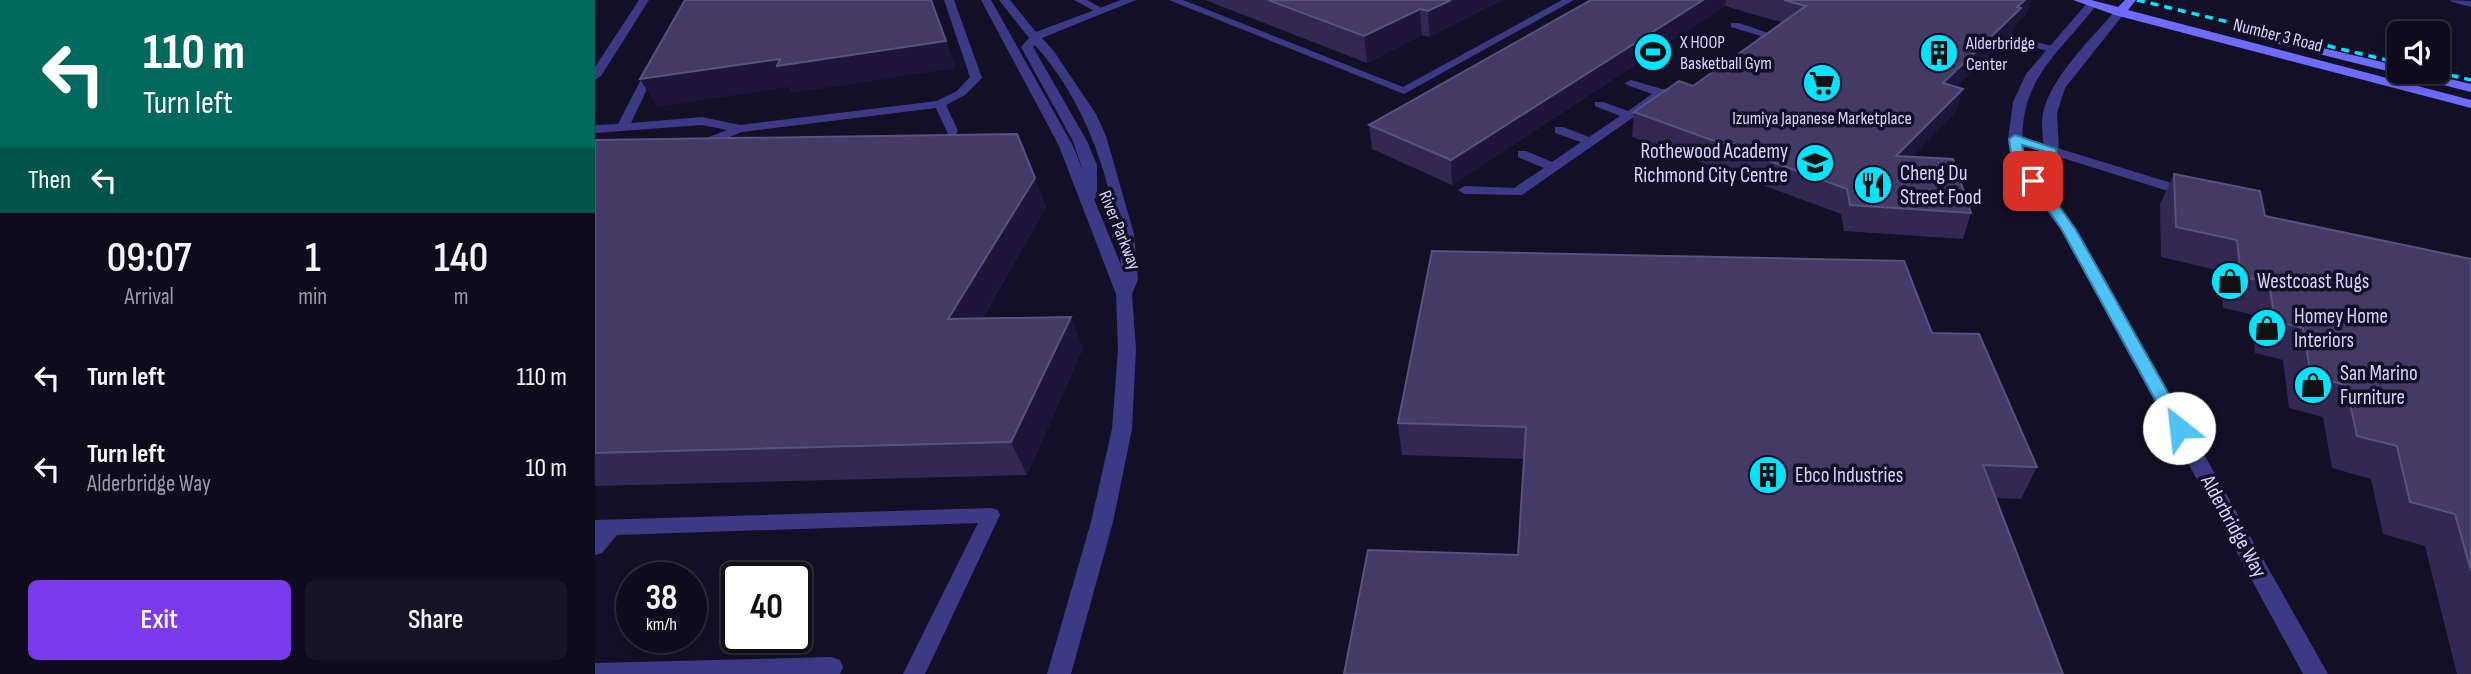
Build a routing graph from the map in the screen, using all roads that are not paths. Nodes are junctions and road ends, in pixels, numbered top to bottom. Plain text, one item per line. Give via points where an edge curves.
1 (644, 0) edge
2 (949, 0) edge
3 (986, 0) edge
4 (1004, 0) edge
5 (1131, 0) edge
6 (1174, 0) edge
7 (2078, 0) edge
8 (2112, 0) edge
9 (2455, 0) edge
10 (1561, 1) edge
11 (1083, 2) edge
12 (2094, 2) edge
13 (2471, 4) edge
14 (1100, 5) edge
15 (2126, 6) edge
16 (1229, 9) dead end
17 (1214, 16) junction
18 (1735, 25) dead end
19 (1037, 36) junction
20 (2024, 41) dead end
21 (1328, 47) edge
22 (2052, 49) junction
23 (1312, 55) junction
24 (1741, 55) edge
25 (657, 57) edge
26 (2387, 67) edge
27 (595, 76) edge
28 (1631, 83) dead end
29 (2450, 83) edge
30 (2471, 88) edge
31 (1691, 90) edge
32 (1661, 93) junction
33 (940, 104) junction
34 (1599, 104) dead end
35 (2471, 104) edge
36 (1629, 115) junction
37 (623, 127) junction
38 (595, 129) edge
39 (740, 129) junction
40 (1559, 130) dead end
41 (952, 131) dead end
42 (2015, 139) junction
43 (1591, 142) junction
44 (687, 148) edge
45 (2050, 149) junction
46 (1522, 154) dead end
47 (1554, 167) junction
48 (1465, 190) dead end
49 (2045, 196) junction
50 (2199, 196) edge
51 (1091, 210) junction
52 (1124, 294) junction
53 (603, 528) edge
54 (595, 547) edge
55 (832, 667) dead end
56 (595, 673) edge
57 (913, 674) edge
58 (1059, 674) edge
59 (2316, 674) edge

1 - 27 street
2 - 33 lane via 975,78 961,93
3 - 51 street, River Parkway via 1054,122
4 - 19 street, River Parkway
5 - 14 street
6 - 17 lane
7 - 12 main road, Number 3 Road
8 - 15 main road, Number 3 Road
9 - 13 lane
10 - 23 lane via 1404,91
11 - 14 lane
12 - 15 main road, Number 3 Road
12 - 22 street, Alderbridge Way
14 - 19 street
15 - 26 main road, Number 3 Road
15 - 35 main road, Number 3 Road
15 - 45 street via 2059,87 2050,113
16 - 17 lane
17 - 23 lane
18 - 24 lane via 1769,35
19 - 51 street via 1027,47 1090,165
19 - 52 street, River Parkway via 1089,114 1107,160 1126,234 1130,279
20 - 22 lane
21 - 23 lane
22 - 42 street, Alderbridge Way via 2032,74 2019,102
25 - 37 lane
28 - 32 lane
29 - 30 main road
31 - 32 lane
32 - 36 lane
33 - 39 lane
33 - 41 lane
34 - 36 lane
36 - 43 lane
37 - 38 lane
37 - 39 lane via 702,121
39 - 44 lane
40 - 43 lane
42 - 45 lane
42 - 49 street, Alderbridge Way via 2020,167
43 - 47 lane
45 - 49 street via 2053,172
45 - 50 lane
46 - 47 lane
47 - 48 lane via 1517,192
49 - 59 street, Alderbridge Way via 2069,230
51 - 52 street, River Parkway
52 - 58 street via 1122,429 1102,522
53 - 54 lane
53 - 57 lane via 991,515
55 - 56 lane

